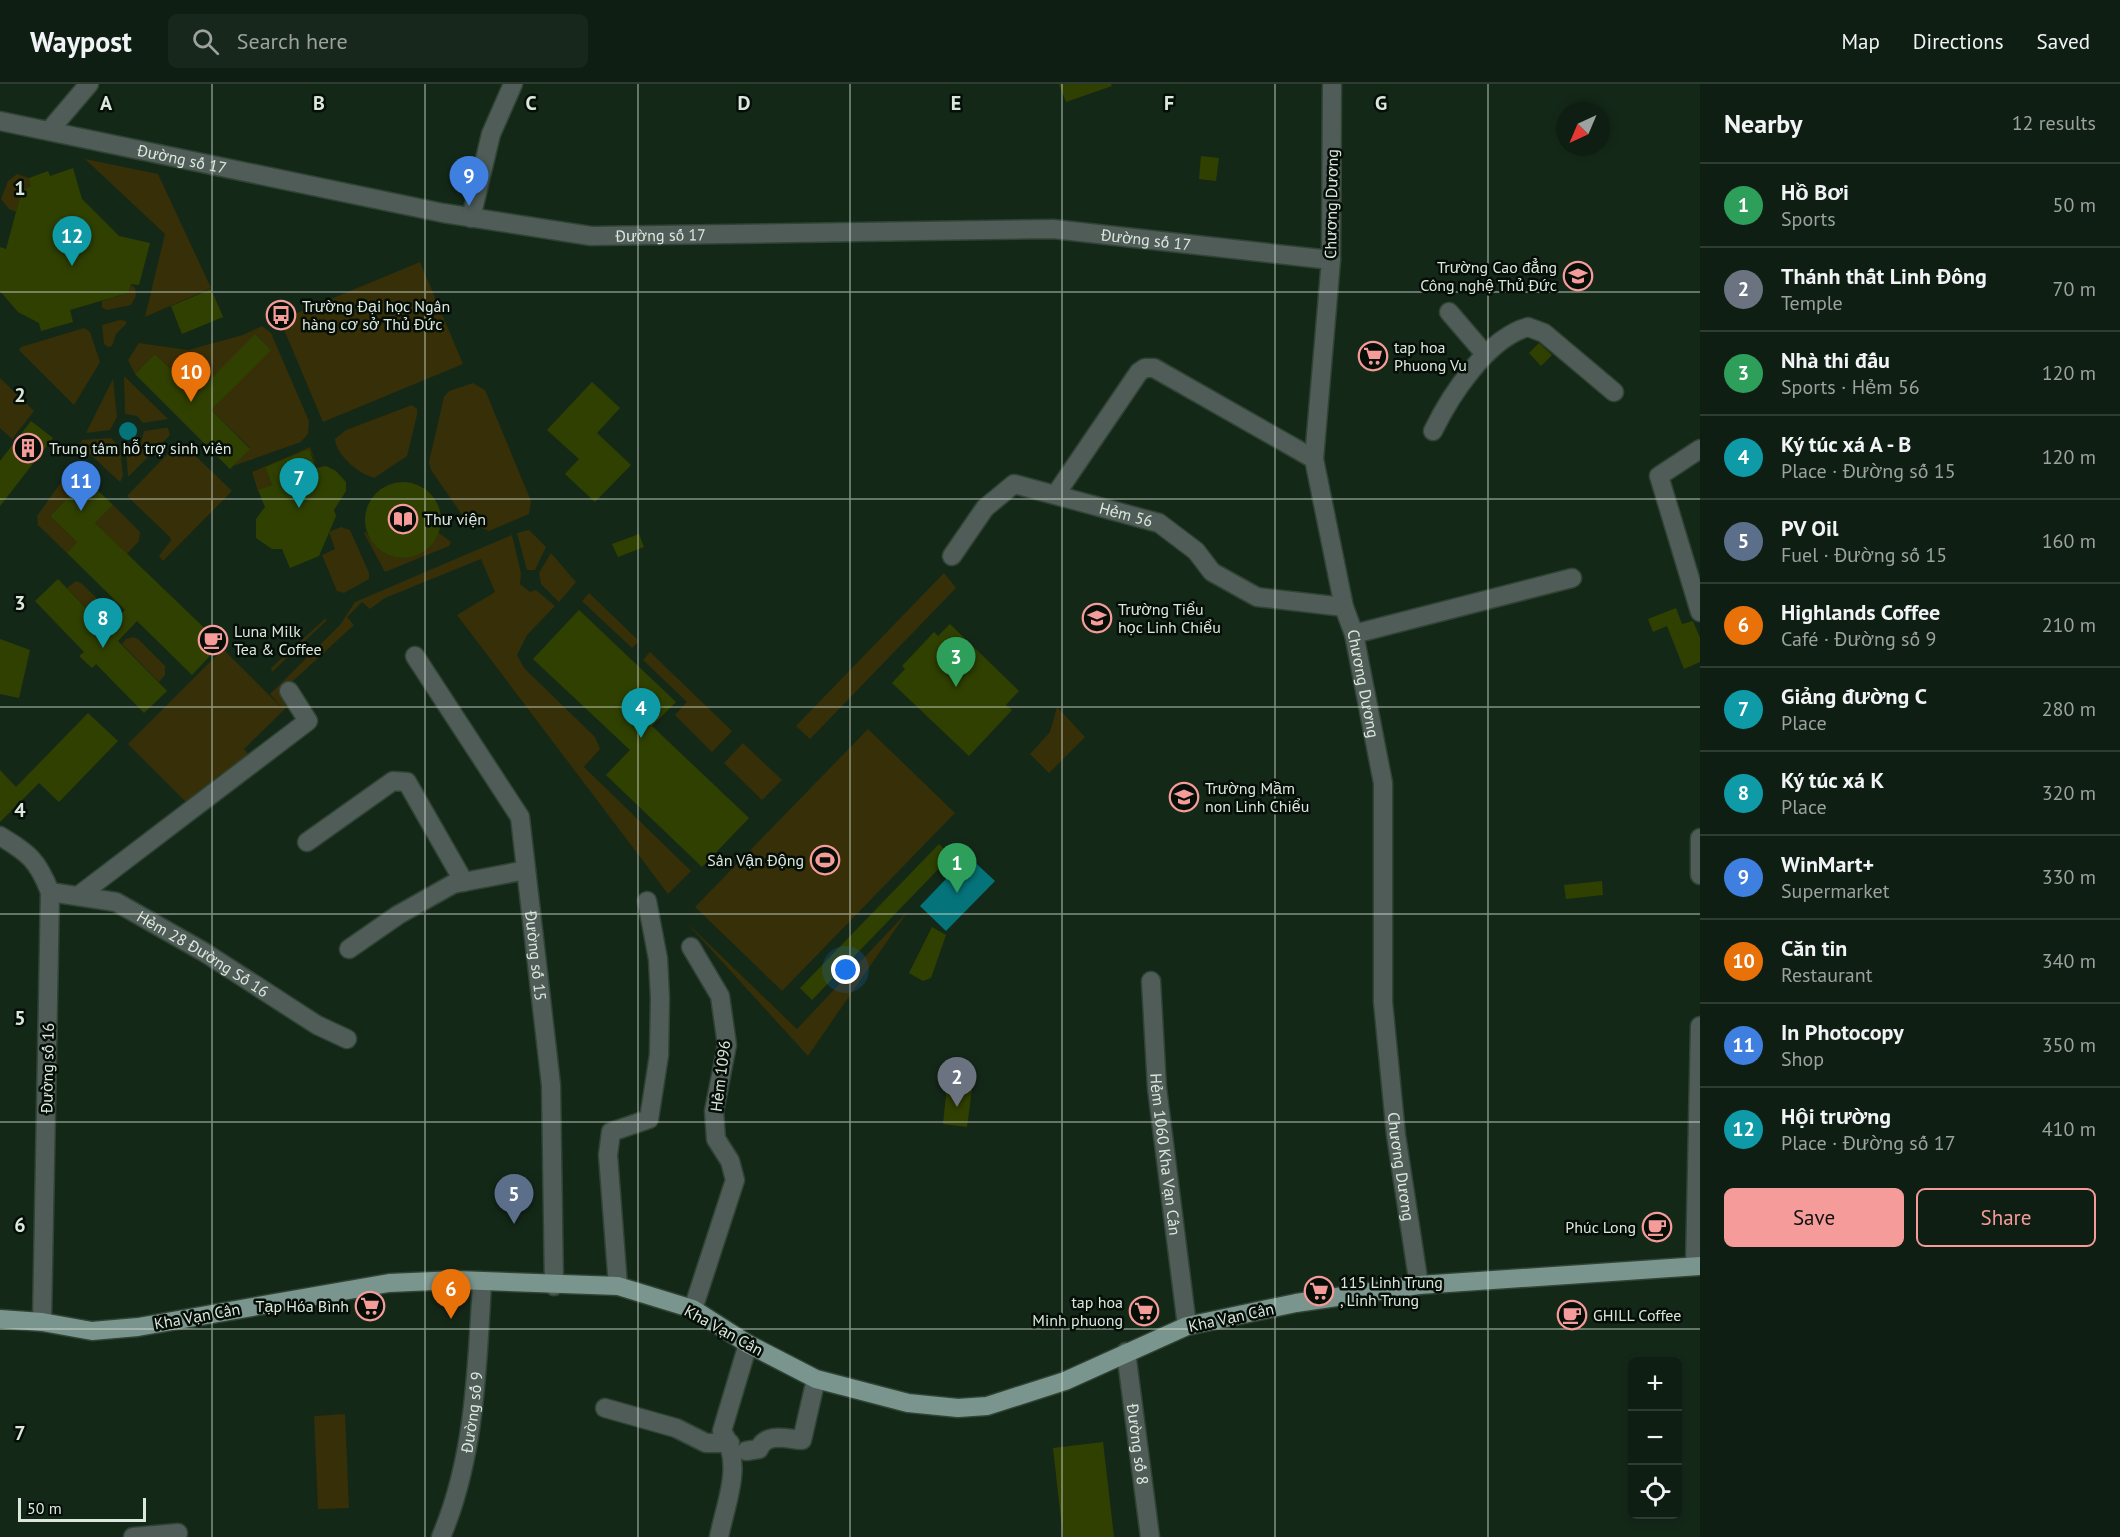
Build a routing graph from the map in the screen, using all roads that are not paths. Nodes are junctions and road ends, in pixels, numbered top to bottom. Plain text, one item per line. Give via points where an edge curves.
1 (89, 84) edge
2 (513, 84) edge
3 (1332, 84) edge
4 (0, 121) edge
5 (49, 131) junction
6 (471, 218) junction
7 (1331, 260) junction
8 (1449, 312) dead end
9 (1485, 354) junction
10 (1614, 392) dead end
11 (1433, 430) dead end
12 (1700, 449) edge
13 (1314, 459) junction
14 (1056, 495) junction
15 (952, 556) dead end
16 (1572, 578) dead end
17 (1344, 606) junction
18 (1700, 612) edge
19 (1354, 634) junction
20 (415, 656) dead end
21 (289, 691) dead end
22 (0, 836) edge
23 (1700, 841) edge
24 (307, 842) dead end
25 (526, 870) junction
26 (1700, 875) edge
27 (464, 882) junction
28 (50, 892) junction
29 (78, 896) junction
30 (647, 901) dead end
31 (691, 947) dead end
32 (349, 949) dead end
33 (1151, 981) dead end
34 (1700, 1026) edge
35 (347, 1039) dead end
36 (1698, 1266) edge
37 (482, 1283) junction
38 (1419, 1285) junction
39 (555, 1286) junction
40 (618, 1286) junction
41 (693, 1309) junction
42 (0, 1319) edge
43 (42, 1322) junction
44 (1187, 1326) junction
45 (748, 1344) junction
46 (1126, 1352) junction
47 (816, 1379) junction
48 (604, 1408) dead end
49 (738, 1447) junction
50 (178, 1533) dead end
51 (133, 1537) edge
52 (441, 1537) edge
53 (719, 1537) edge
54 (1150, 1537) edge

1 - 5 street
2 - 6 street via 491,134
3 - 7 street, Chương Dương
4 - 5 street, Đường số 17
5 - 6 street, Đường số 17
6 - 7 street, Đường số 17 via 591,236 1053,229
7 - 13 street, Chương Dương
8 - 9 street
9 - 10 street via 1500,339 1528,327 1544,333
9 - 11 street via 1446,404
12 - 18 street via 1659,476
13 - 14 street via 1154,369 1145,368
13 - 17 street, Chương Dương
14 - 15 street, Hẻm 56 via 1014,484 985,508
14 - 17 street, Hẻm 56 via 1159,523 1196,551 1212,572 1257,597
16 - 19 street
17 - 19 street, Chương Dương
19 - 38 street, Chương Dương via 1383,783 1383,1002 1396,1135
20 - 25 street, Đường số 15 via 520,816
21 - 29 street via 308,721
22 - 28 street, Đường số 16 via 27,852 41,867
23 - 26 street
24 - 27 street via 393,781 407,782
25 - 27 street
25 - 39 street, Đường số 15 via 551,1085
27 - 32 street via 453,884 398,915
28 - 29 street, Hẻm 28 Đường Số 16
28 - 43 street, Đường số 16
29 - 35 street, Hẻm 28 Đường Số 16 via 116,902 204,952 317,1025
30 - 40 street via 658,959 658,1055 649,1119 611,1132 608,1155
31 - 41 street, Hẻm 1096 via 720,996 727,1045 714,1111 716,1139 735,1180
33 - 44 street, Hẻm 1060 Kha Vạn Cân via 1157,1088
34 - 36 street
36 - 38 main road
37 - 39 main road, Kha Vạn Cân
37 - 43 main road, Kha Vạn Cân via 389,1283 92,1331
37 - 52 street, Đường số 9 via 475,1398 456,1502
38 - 44 main road, Kha Vạn Cân via 1356,1293
39 - 40 main road, Kha Vạn Cân
40 - 41 main road, Kha Vạn Cân
41 - 45 main road, Kha Vạn Cân
42 - 43 main road, Kha Vạn Cân
44 - 46 main road, Kha Vạn Cân
45 - 47 main road, Kha Vạn Cân
45 - 49 street via 722,1431
46 - 47 main road, Kha Vạn Cân via 1065,1381 987,1406 958,1408 908,1403
46 - 54 street, Đường số 8
47 - 49 street via 802,1440 768,1438 759,1449
48 - 49 street via 676,1428 706,1443
49 - 53 street
50 - 51 street

